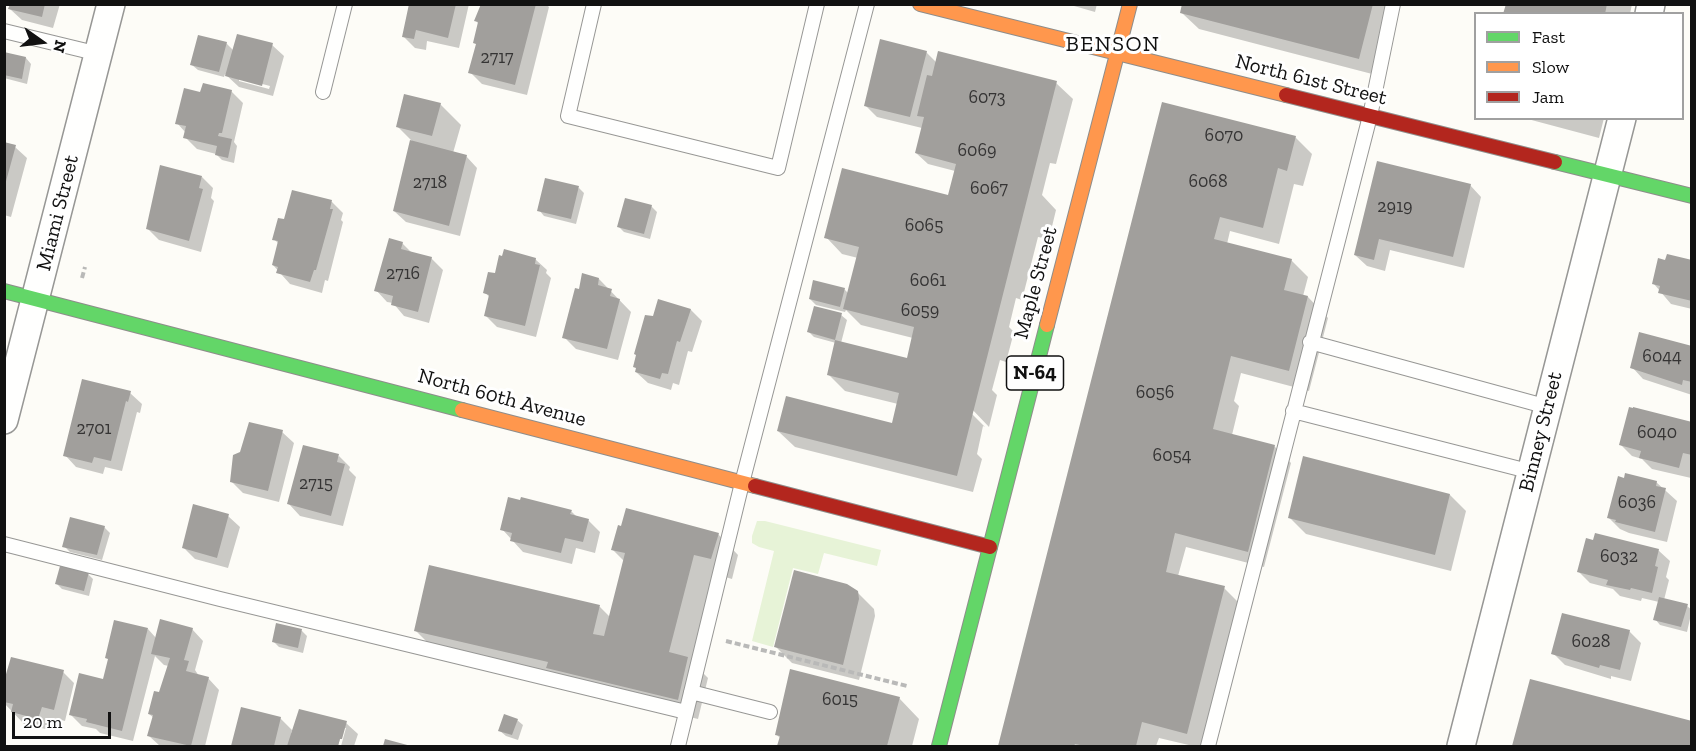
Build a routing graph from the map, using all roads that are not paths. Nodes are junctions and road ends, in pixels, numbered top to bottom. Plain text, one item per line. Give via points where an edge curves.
1 (111, 4) edge
2 (345, 4) edge
3 (594, 4) edge
4 (817, 4) edge
5 (867, 4) edge
6 (920, 4) edge
7 (1130, 4) edge
8 (1393, 4) edge
9 (4, 31) edge
10 (1117, 53) junction
11 (99, 54) junction
12 (323, 92) dead end
13 (1370, 116) junction
14 (1621, 120) edge
15 (1607, 175) junction
16 (1692, 196) edge
17 (4, 291) edge
18 (36, 298) junction
19 (1310, 342) junction
20 (1548, 407) junction
21 (1293, 411) junction
22 (4, 420) edge
23 (1532, 472) junction
24 (742, 483) junction
25 (4, 543) edge
26 (990, 547) junction
27 (691, 692) junction
28 (686, 712) junction
29 (770, 712) dead end
30 (678, 747) edge
31 (939, 747) edge
32 (1208, 747) edge
33 (1461, 747) edge

1 - 11 street, Miami Street
2 - 12 lane
3 - 4 lane via 568,116 778,168
5 - 24 lane
6 - 10 street, North 61st Street
7 - 10 street, Maple Street / N-64
8 - 13 lane
9 - 11 lane
10 - 13 street, North 61st Street
10 - 26 street, Maple Street / N-64
11 - 18 street, Miami Street
13 - 15 street, North 61st Street
13 - 19 lane
14 - 15 street, Binney Street
15 - 16 street, North 61st Street
15 - 20 street, Binney Street
17 - 18 street, North 60th Avenue
18 - 22 street, Miami Street
18 - 24 street, North 60th Avenue
19 - 20 lane
19 - 21 lane
20 - 23 street, Binney Street
21 - 23 lane
21 - 32 lane
23 - 33 street, Binney Street
24 - 26 street, North 60th Avenue
24 - 27 lane
25 - 28 lane via 220,600
26 - 31 street, Maple Street / N-64
27 - 28 lane
27 - 29 lane
28 - 30 lane

